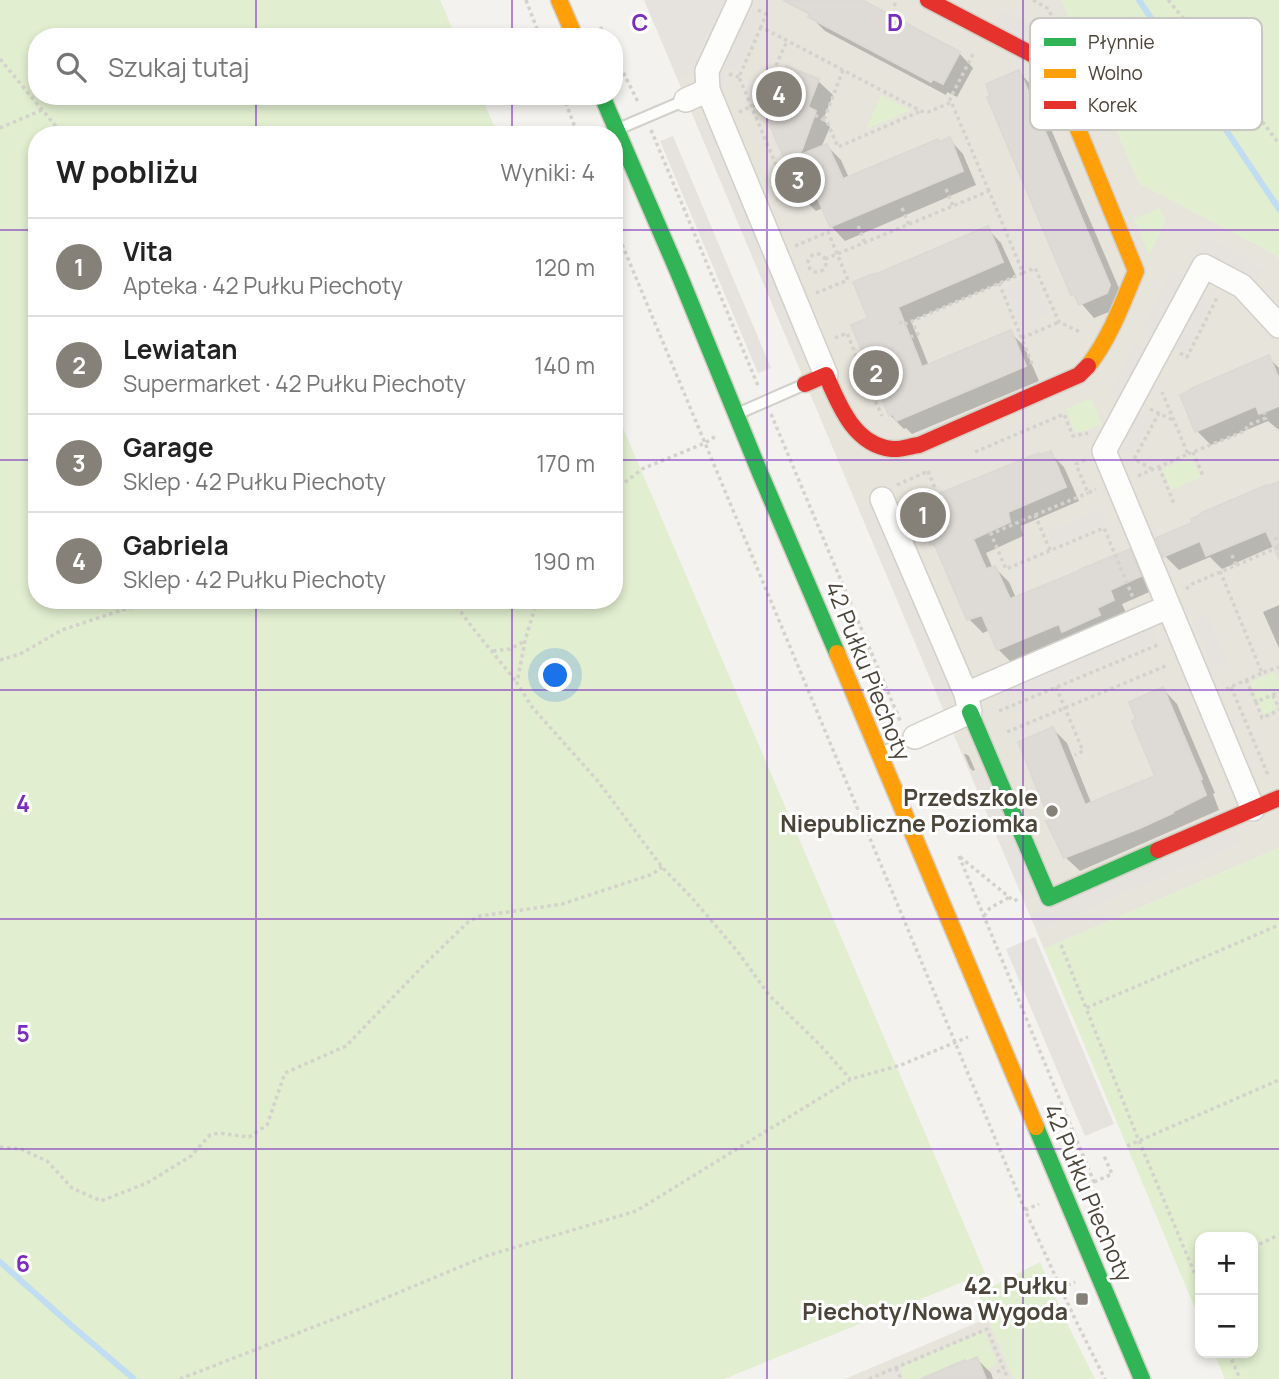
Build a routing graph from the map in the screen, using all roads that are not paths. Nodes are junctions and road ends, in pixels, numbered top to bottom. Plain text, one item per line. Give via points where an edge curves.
1 (559, 0) edge
2 (928, 0) edge
3 (746, 4) edge
4 (571, 28) edge
5 (1030, 53) edge
6 (708, 90) junction
7 (686, 100) joint
8 (606, 105) edge
9 (615, 126) edge
10 (623, 127) edge
11 (1078, 130) edge
12 (623, 144) edge
13 (1279, 326) edge
14 (816, 379) junction
15 (736, 414) junction
16 (886, 494) road end
17 (1159, 611) junction
18 (974, 697) junction
19 (909, 733) joint
20 (878, 754) junction
21 (1276, 792) edge
22 (1254, 809) junction
23 (1142, 1379) edge

1 - 4 street
2 - 5 street
3 - 6 street via 707,71
6 - 7 street
6 - 14 street
7 - 10 lane
8 - 9 street, 42 Pułku Piechoty
11 - 14 street via 1136,271 1090,366 1079,375 919,444 894,449 876,446 855,429
12 - 15 street, 42 Pułku Piechoty
13 - 17 street via 1242,286 1204,266 1104,451
14 - 15 lane
15 - 20 street, 42 Pułku Piechoty
16 - 18 street
17 - 18 street
17 - 22 street
18 - 19 street
18 - 22 street via 1049,898
19 - 20 lane
20 - 23 street, 42 Pułku Piechoty
21 - 22 street

